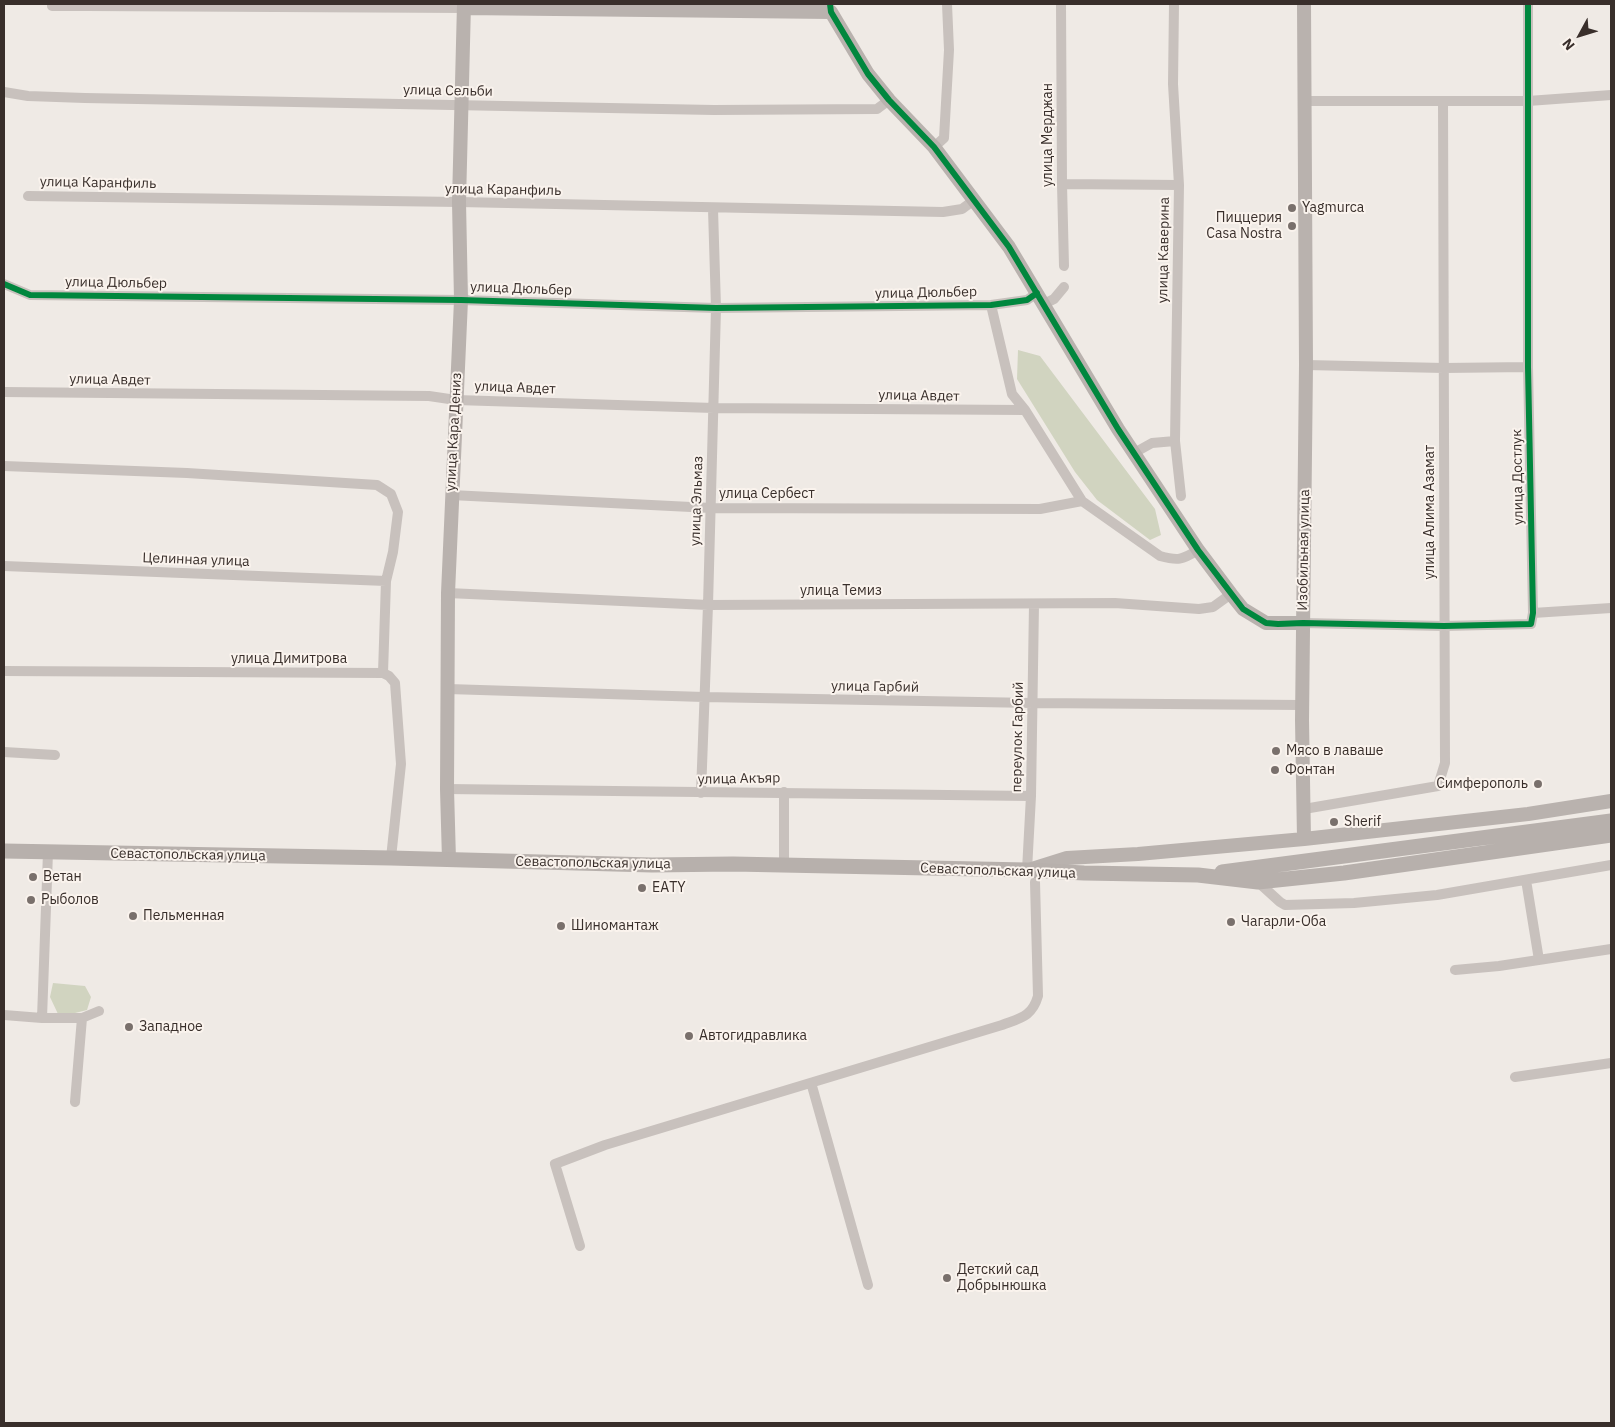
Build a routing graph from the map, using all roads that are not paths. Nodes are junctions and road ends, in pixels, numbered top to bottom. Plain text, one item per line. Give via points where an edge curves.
1 (947, 4) edge
2 (1061, 4) edge
3 (1174, 4) edge
4 (1304, 4) edge
5 (1528, 4) edge
6 (52, 5) edge
7 (464, 6) edge
8 (831, 8) edge
9 (4, 92) edge
10 (1611, 95) edge
11 (889, 100) junction
12 (1304, 101) junction
13 (1443, 101) junction
14 (1528, 101) junction
15 (461, 105) junction
16 (934, 147) junction
17 (1062, 184) junction
18 (1179, 185) junction
19 (28, 196) dead end
20 (974, 200) junction
21 (459, 202) junction
22 (712, 209) junction
23 (1064, 266) dead end
24 (4, 284) edge
25 (1064, 287) dead end
26 (1041, 299) junction
27 (461, 300) junction
28 (991, 305) junction
29 (716, 308) junction
30 (1306, 365) junction
31 (1528, 367) junction
32 (1444, 368) junction
33 (4, 392) edge
34 (456, 400) junction
35 (714, 408) junction
36 (1025, 410) junction
37 (1175, 441) junction
38 (1134, 452) junction
39 (4, 466) edge
40 (451, 495) junction
41 (1181, 496) dead end
42 (1082, 501) junction
43 (711, 508) junction
44 (1198, 550) junction
45 (4, 566) edge
46 (386, 580) junction
47 (448, 592) junction
48 (1231, 594) junction
49 (1034, 604) junction
50 (708, 605) junction
51 (1611, 608) edge
52 (1534, 613) junction
53 (1303, 623) junction
54 (1444, 626) junction
55 (4, 671) edge
56 (383, 673) junction
57 (448, 689) junction
58 (704, 697) junction
59 (1033, 703) junction
60 (1302, 705) junction
61 (4, 752) edge
62 (55, 755) dead end
63 (447, 789) junction
64 (784, 792) junction
65 (701, 793) junction
66 (1031, 796) junction
67 (1611, 801) edge
68 (1304, 809) junction
69 (1611, 821) edge
70 (1611, 835) edge
71 (1333, 836) junction
72 (1304, 838) junction
73 (1268, 842) junction
74 (4, 850) edge
75 (48, 852) junction
76 (1138, 854) junction
77 (391, 858) junction
78 (449, 860) junction
79 (784, 865) junction
80 (1611, 865) edge
81 (1084, 874) junction
82 (1198, 875) junction
83 (1031, 876) junction
84 (1526, 880) junction
85 (1258, 882) junction
86 (1611, 949) edge
87 (1539, 960) junction
88 (1455, 970) dead end
89 (99, 1011) dead end
90 (4, 1015) edge
91 (42, 1018) junction
92 (82, 1018) junction
93 (1611, 1063) edge
94 (1515, 1077) dead end
95 (812, 1086) dead end
96 (75, 1102) dead end
97 (580, 1246) dead end
98 (868, 1285) dead end

1 - 16 street via 949,50 944,138
2 - 17 street, улица Мерджан
3 - 18 street, улица Каверина via 1173,84
4 - 12 main road, Изобильная улица
5 - 14 street, улица Достлук
6 - 7 street
7 - 8 main road
7 - 15 main road, улица Кара Дениз
8 - 11 main road via 868,74
9 - 15 street, улица Сельби via 76,98
10 - 14 street
11 - 15 street, улица Сельби via 877,109 714,110
11 - 16 main road
12 - 13 street
12 - 30 main road, Изобильная улица
13 - 14 street
13 - 32 street, улица Алима Азамат
14 - 31 street, улица Достлук
15 - 21 main road, улица Кара Дениз
16 - 20 main road
17 - 18 street
17 - 23 street, улица Мерджан
18 - 37 street, улица Каверина
19 - 21 street, улица Каранфиль
20 - 22 street, улица Каранфиль via 962,209 942,212
20 - 26 main road via 1009,247
21 - 22 street, улица Каранфиль
21 - 27 main road, улица Кара Дениз
22 - 29 street, улица Эльмаз
24 - 27 street, улица Дюльбер via 30,295
25 - 26 street via 1054,298
26 - 28 street, улица Дюльбер
26 - 38 main road
27 - 29 street, улица Дюльбер
27 - 34 main road, улица Кара Дениз
28 - 29 street, улица Дюльбер
28 - 36 street via 1012,394
29 - 35 street, улица Эльмаз
30 - 32 street
30 - 53 main road, Изобильная улица
31 - 32 street
31 - 52 street, улица Достлук
32 - 54 street, улица Алима Азамат
33 - 34 street, улица Авдет via 429,396
34 - 35 street, улица Авдет
34 - 40 main road, улица Кара Дениз
35 - 36 street, улица Авдет
35 - 43 street, улица Эльмаз
36 - 42 street
37 - 38 street via 1152,442
37 - 41 street, улица Каверина
38 - 44 main road
39 - 46 street via 377,485 391,494 398,512
40 - 43 street, улица Сербест
40 - 47 main road, улица Кара Дениз
42 - 43 street, улица Сербест via 1040,509
42 - 44 street via 1160,556 1175,560 1186,558
43 - 50 street, улица Эльмаз
44 - 48 main road
45 - 46 street, Целинная улица
46 - 56 street
47 - 50 street, улица Темиз
47 - 57 main road, улица Кара Дениз
48 - 49 street, улица Темиз via 1212,607 1199,609 1115,603
48 - 53 main road via 1243,609 1266,623
49 - 50 street, улица Темиз
49 - 59 street, переулок Гарбий
50 - 58 street, улица Эльмаз
51 - 52 street
52 - 54 street via 1532,624
53 - 54 street
53 - 60 main road, Изобильная улица
54 - 68 street, улица Алима Азамат via 1445,763 1438,786
55 - 56 street, улица Димитрова
56 - 77 street via 395,683 401,764
57 - 58 street, улица Гарбий
57 - 63 main road, улица Кара Дениз
58 - 59 street, улица Гарбий
58 - 65 street, улица Эльмаз
59 - 60 street, улица Гарбий
59 - 66 street, переулок Гарбий
60 - 68 main road, Изобильная улица
61 - 62 street
63 - 65 street, улица Акъяр
63 - 78 main road, улица Кара Дениз
64 - 65 street, улица Акъяр
64 - 66 street, улица Акъяр
64 - 79 street
66 - 83 street, переулок Гарбий
67 - 71 main road via 1528,814
68 - 71 main road via 1306,821 1312,829
68 - 72 main road, Изобильная улица
68 - 73 main road via 1298,828 1287,836
69 - 82 main road
70 - 85 main road
71 - 72 main road
72 - 73 main road
73 - 76 main road
74 - 75 main road, Севастопольская улица
75 - 77 main road, Севастопольская улица
75 - 91 street
76 - 81 main road
76 - 83 main road via 1067,858
77 - 78 main road, Севастопольская улица
78 - 79 main road, Севастопольская улица
79 - 83 main road, Севастопольская улица
80 - 84 street
81 - 82 main road, Севастопольская улица
81 - 83 main road, Севастопольская улица
82 - 85 main road
83 - 97 street, переулок Гарбий via 1038,996 1035,1007 1026,1016 605,1145 555,1164
84 - 85 street via 1437,895 1290,905 1280,902
84 - 87 street
86 - 87 street
87 - 88 street
89 - 92 street
90 - 91 street
91 - 92 street
92 - 96 street
93 - 94 street
95 - 98 street

